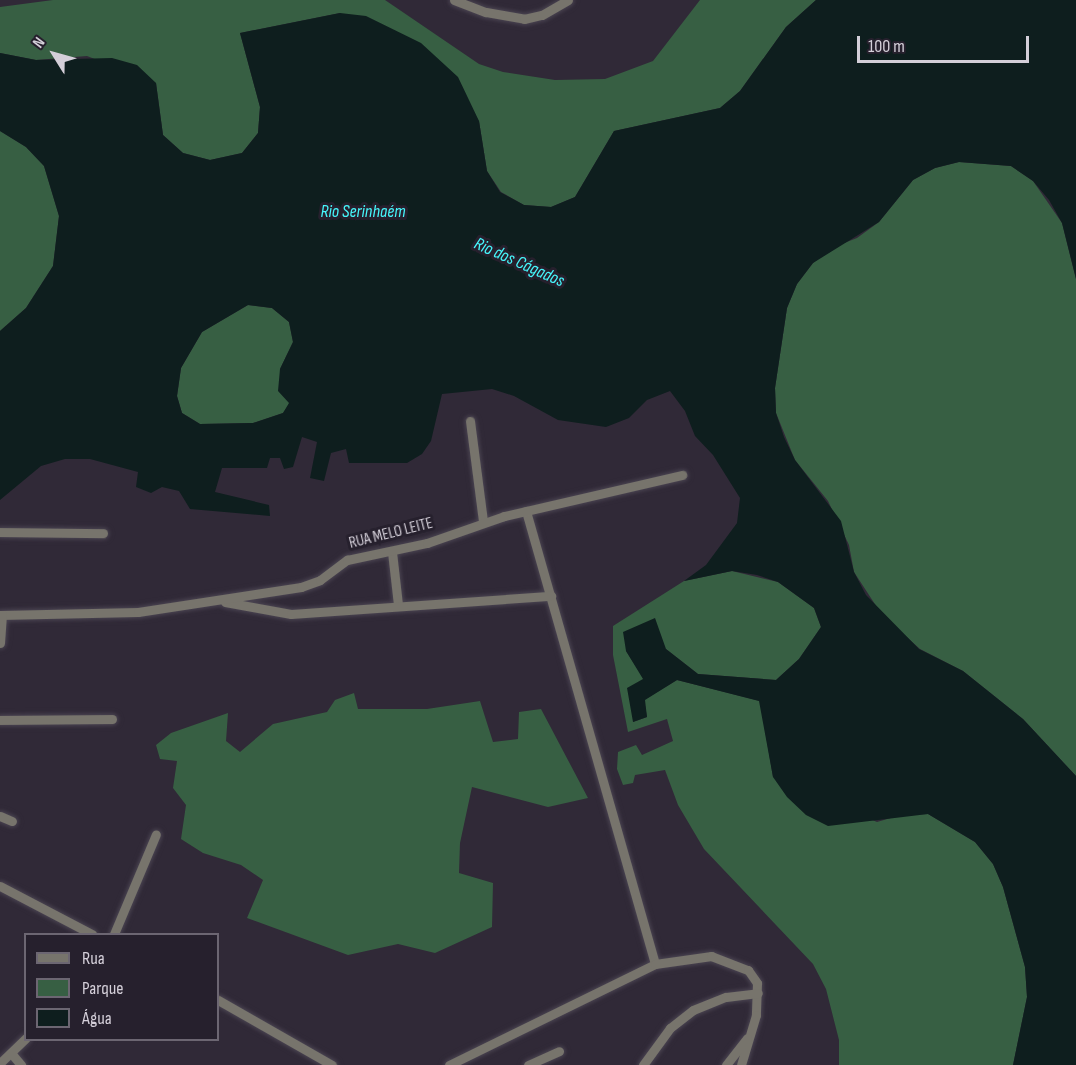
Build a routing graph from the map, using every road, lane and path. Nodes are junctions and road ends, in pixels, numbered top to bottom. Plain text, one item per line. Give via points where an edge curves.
1 (454, 0) edge
2 (568, 0) edge
3 (470, 421) dead end
4 (682, 475) dead end
5 (526, 511) junction
6 (483, 522) junction
7 (0, 532) edge
8 (103, 532) dead end
9 (392, 552) junction
10 (551, 596) junction
11 (219, 601) junction
12 (398, 605) junction
13 (1, 615) edge
14 (0, 643) edge
15 (112, 719) dead end
16 (0, 720) edge
17 (0, 816) edge
18 (12, 821) dead end
19 (156, 834) dead end
20 (0, 886) edge
21 (90, 933) edge
22 (114, 933) edge
23 (655, 964) junction
24 (758, 993) junction
25 (219, 1001) edge
26 (750, 1035) junction
27 (24, 1040) edge
28 (559, 1051) dead end
29 (11, 1053) junction
30 (0, 1063) edge
31 (21, 1065) edge
32 (332, 1065) edge
33 (449, 1065) edge
34 (528, 1065) edge
35 (643, 1065) edge
36 (726, 1065) edge
37 (741, 1065) edge

1 - 2 street via 486,12 524,19 542,15
3 - 6 street
4 - 5 street, RUA MELO LEITE
5 - 6 street, RUA MELO LEITE
5 - 10 street
6 - 9 street, RUA MELO LEITE
7 - 8 street
9 - 11 street, RUA MELO LEITE via 347,560 314,583
9 - 12 street
10 - 12 street
10 - 23 street
11 - 12 street via 291,614
11 - 13 street, RUA MELO LEITE via 100,616
13 - 14 street
15 - 16 street
17 - 18 street
19 - 22 street
20 - 21 street
23 - 24 street via 711,956 726,960 752,974
23 - 33 street
24 - 26 street
24 - 35 street via 726,998 693,1010 670,1028
25 - 32 street
26 - 36 street
26 - 37 street
27 - 29 street
28 - 34 street
29 - 30 street
29 - 31 street

